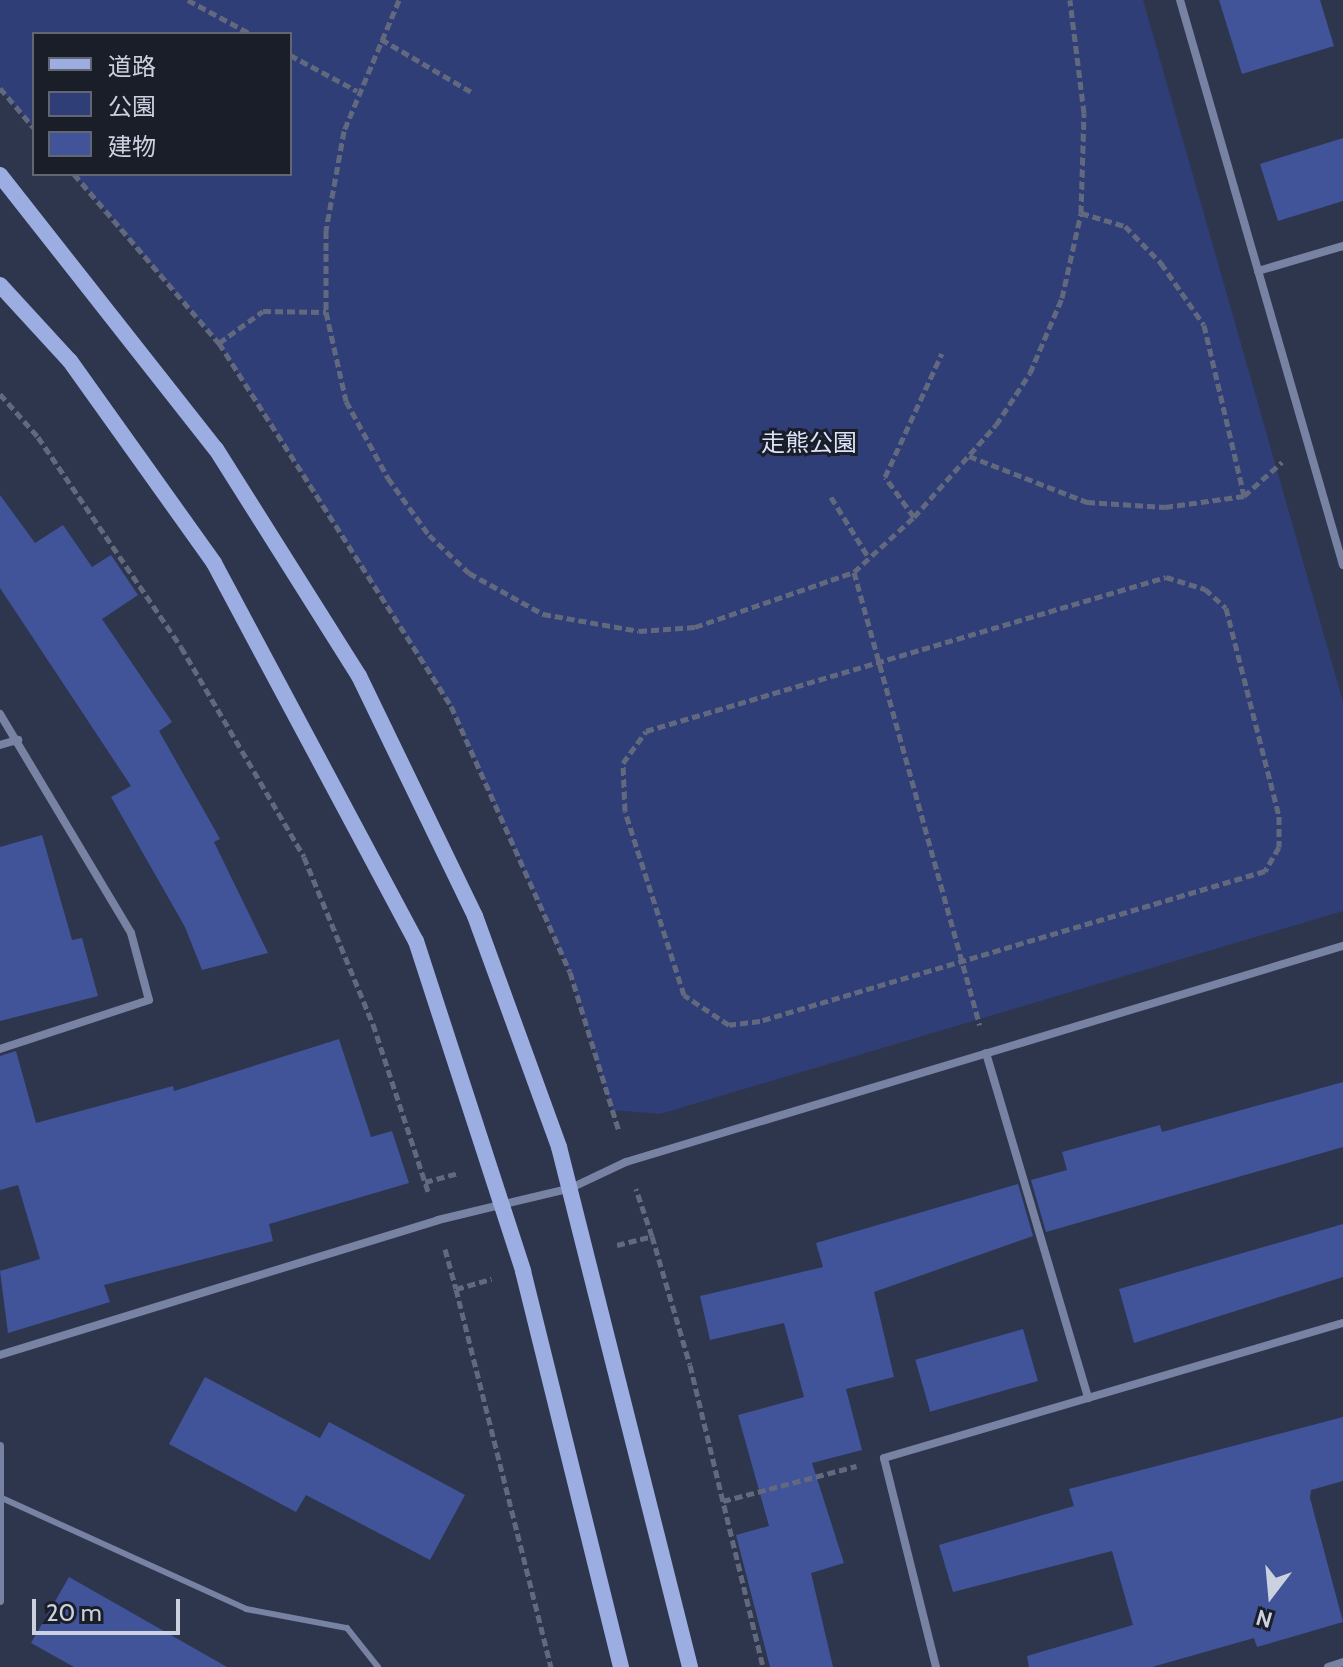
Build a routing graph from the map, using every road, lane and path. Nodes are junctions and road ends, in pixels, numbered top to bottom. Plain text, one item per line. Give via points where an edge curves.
1 (188, 0) edge
2 (399, 0) edge
3 (1070, 0) edge
4 (1180, 0) edge
5 (247, 32) edge
6 (381, 39) junction
7 (292, 56) edge
8 (0, 88) edge
9 (357, 91) junction
10 (473, 93) dead end
11 (32, 126) edge
12 (0, 175) edge
13 (76, 176) edge
14 (1081, 213) junction
15 (1343, 246) edge
16 (1258, 271) junction
17 (0, 285) edge
18 (326, 312) junction
19 (219, 343) junction
20 (942, 353) dead end
21 (0, 394) edge
22 (1306, 440) junction
23 (969, 456) junction
24 (1244, 496) junction
25 (831, 497) dead end
26 (914, 517) junction
27 (869, 558) junction
28 (1343, 565) edge
29 (854, 572) junction
30 (882, 661) junction
31 (0, 714) edge
32 (18, 740) junction
33 (0, 745) edge
34 (1343, 946) edge
35 (964, 960) junction
36 (0, 1049) edge
37 (986, 1053) junction
38 (619, 1131) dead end
39 (425, 1182) dead end
40 (571, 1188) junction
41 (505, 1204) junction
42 (652, 1236) dead end
43 (456, 1289) dead end
44 (1343, 1323) edge
45 (0, 1355) edge
46 (1088, 1398) junction
47 (0, 1446) edge
48 (884, 1458) junction
49 (4, 1499) junction
50 (723, 1501) junction
51 (0, 1601) edge
52 (1343, 1662) edge
53 (378, 1667) edge
54 (551, 1667) edge
55 (621, 1667) edge
56 (690, 1667) edge
57 (763, 1667) edge
58 (936, 1667) edge
59 (1328, 1667) edge

1 - 5 path
2 - 6 path
3 - 14 path via 1084,113
4 - 16 street
6 - 9 path
6 - 10 path
7 - 9 path
8 - 11 path
9 - 18 path via 326,230
12 - 40 street via 216,449 359,676 475,916
13 - 19 path
14 - 23 path via 1062,298 1030,373
14 - 24 path via 1125,226 1161,263 1204,325
15 - 16 street
16 - 22 street
17 - 41 street via 70,361 214,563 416,941
18 - 19 path via 263,311
18 - 29 path via 346,401 388,478 429,535 469,573 507,598 589,626 639,631 695,627
19 - 38 path via 451,706 570,972
20 - 26 path via 885,477
21 - 39 path via 38,437 181,647 304,857 373,1024
22 - 24 path
22 - 28 street
23 - 24 path via 1087,502 1165,507
23 - 26 path
25 - 27 path
26 - 27 path
27 - 29 path
29 - 30 path
30 - 35 path
30 - 35 path via 646,731 623,763 625,811 684,995 729,1025
30 - 35 path via 1166,577 1205,589 1226,608 1279,816 1279,847 1265,871
31 - 32 street
32 - 33 street
32 - 36 street via 131,933 149,1000
34 - 37 street
35 - 37 path
37 - 40 street via 626,1162
37 - 46 street
40 - 41 street
40 - 56 street
41 - 45 street
41 - 55 street
42 - 50 path
43 - 54 path
44 - 46 street
46 - 48 street
47 - 49 street
48 - 50 path
48 - 58 street
49 - 51 street
49 - 53 lane via 246,1609 347,1628
50 - 57 path
52 - 59 street

